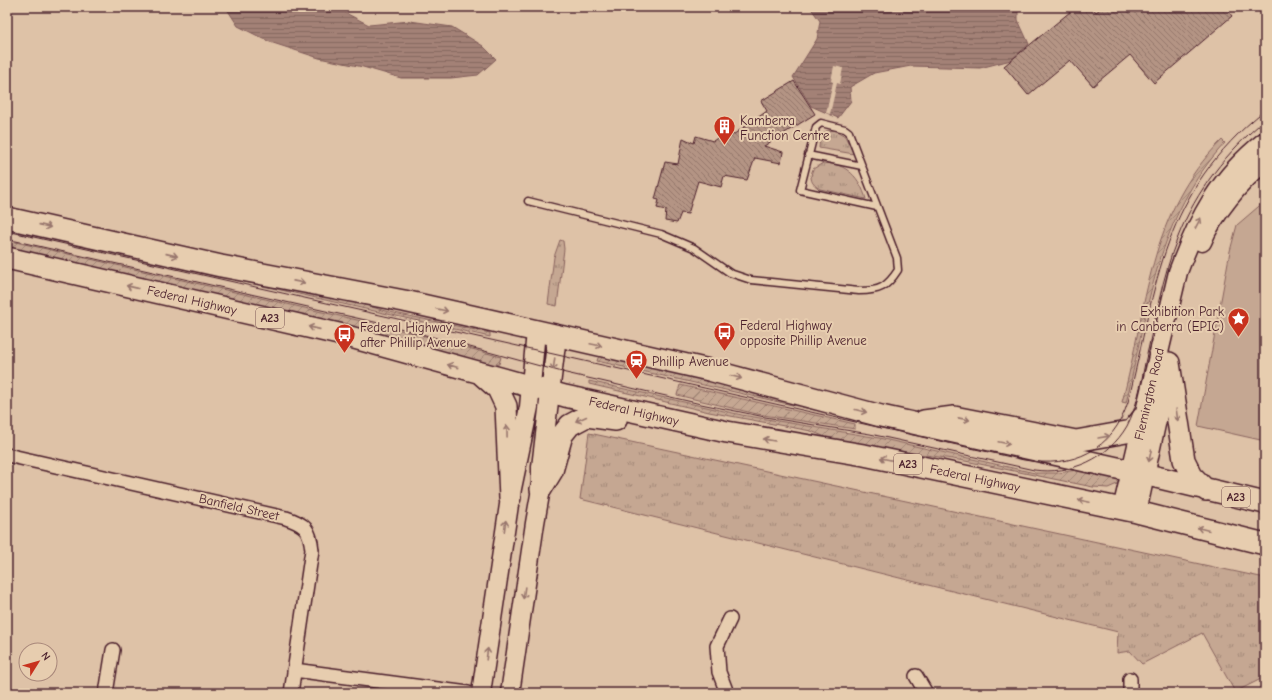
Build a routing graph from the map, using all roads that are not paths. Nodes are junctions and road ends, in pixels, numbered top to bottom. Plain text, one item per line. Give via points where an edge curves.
1 (1265, 141) edge
2 (808, 155) junction
3 (1265, 162) edge
4 (862, 166) junction
5 (528, 202) dead end
6 (877, 206) junction
7 (7, 218) edge
8 (7, 258) edge
9 (536, 331) junction
10 (558, 336) junction
11 (1169, 363) junction
12 (480, 374) junction
13 (541, 389) junction
14 (1144, 416) junction
15 (911, 423) junction
16 (727, 432) junction
17 (7, 455) edge
18 (1138, 473) junction
19 (541, 489) junction
20 (1206, 490) junction
21 (510, 498) junction
22 (1265, 503) edge
23 (1130, 511) junction
24 (1265, 544) edge
25 (730, 618) dead end
26 (113, 650) dead end
27 (294, 670) junction
28 (916, 676) dead end
29 (1130, 679) dead end
30 (106, 693) edge
31 (291, 693) edge
32 (468, 693) edge
33 (481, 693) edge
34 (510, 693) edge
35 (726, 693) edge
36 (926, 693) edge
37 (1130, 693) edge

14 -> 1 main road, Flemington Road via 1178,272 1192,234 1225,178
2 - 4 lane
2 - 4 lane via 816,127 822,123 849,132
2 - 6 lane via 800,190
3 - 11 main road, Flemington Road via 1239,186 1203,238 1187,279
4 - 6 lane
5 - 6 lane via 661,234 694,248 730,273 751,280 859,291 880,288 889,283 898,270 897,258
7 -> 9 highway, A23 via 221,266 404,301
12 -> 8 highway, Federal Highway / A23 via 343,335
9 - 10 highway, A23
9 - 13 main road
10 -> 13 main road
10 -> 15 highway, A23 via 709,370
11 -> 18 main road, Flemington Road
11 -> 20 highway via 1184,460 1192,476
12 - 13 highway, Federal Highway / A23
21 -> 12 highway via 506,406 498,389
13 - 16 highway, Federal Highway / A23
13 - 19 main road
13 - 21 main road via 529,407
15 -> 14 highway via 954,417 1076,441 1132,431
14 - 18 main road, Flemington Road
15 -> 18 highway, A23
16 -> 19 highway via 714,438 696,439 600,417 584,417 570,425 562,435 552,471
23 -> 16 highway, Federal Highway / A23 via 864,454
17 - 27 street, Banfield Street via 301,523 311,537 312,550
18 - 20 highway, A23
18 - 23 main road, Flemington Road
19 -> 34 main road
20 - 22 highway, A23
33 -> 21 main road
24 -> 23 highway, Federal Highway / A23
25 - 35 street via 717,646 719,672
26 - 30 street
27 - 31 street, Banfield Street
27 - 32 street
28 - 36 street
29 - 37 street

